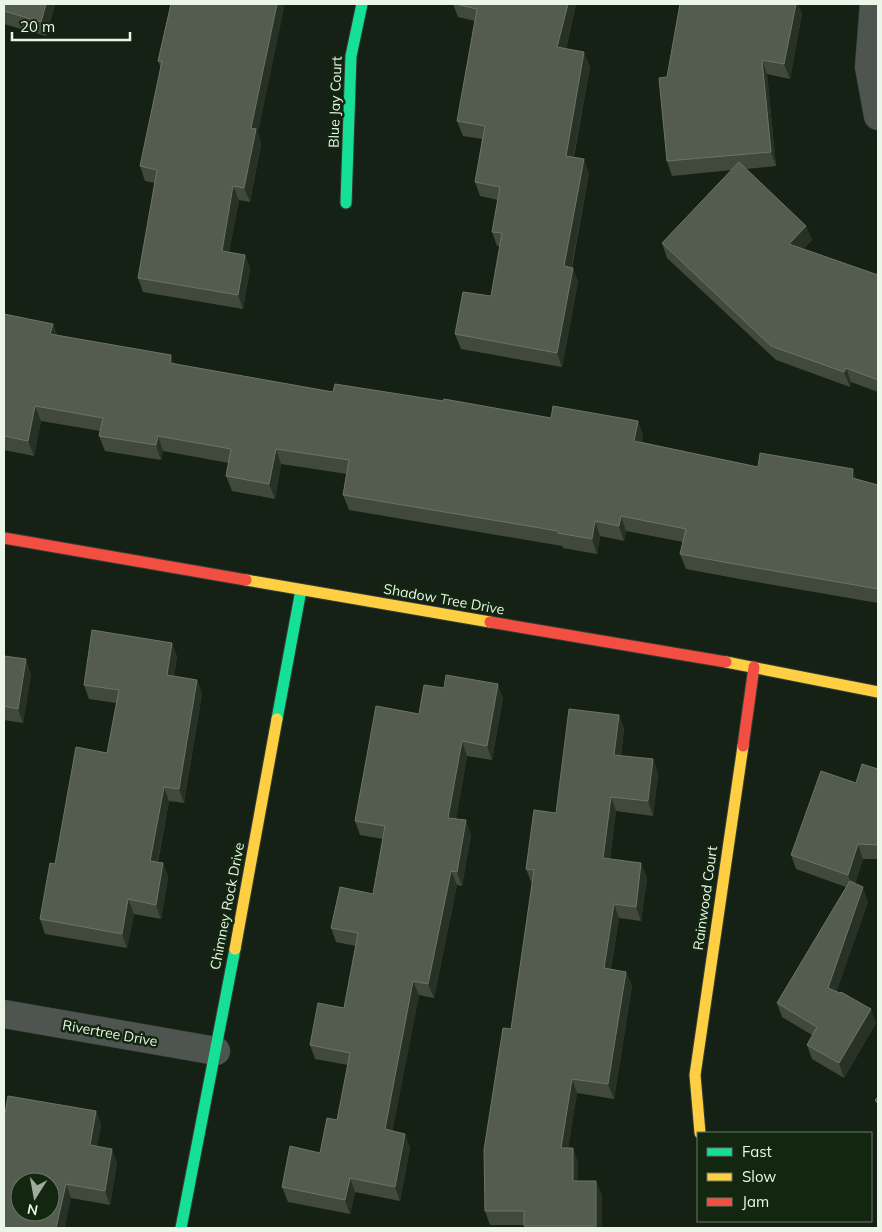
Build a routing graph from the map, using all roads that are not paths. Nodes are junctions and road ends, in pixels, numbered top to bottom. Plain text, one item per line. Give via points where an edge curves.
1 (362, 4) edge
2 (874, 4) edge
3 (878, 116) edge
4 (346, 203) dead end
5 (4, 538) edge
6 (301, 590) junction
7 (754, 667) junction
8 (878, 692) edge
9 (4, 1014) edge
10 (216, 1051) junction
11 (700, 1132) edge
12 (181, 1228) edge

1 - 4 street, Blue Jay Court via 351,56
2 - 3 street via 869,67
5 - 6 street, Shadow Tree Drive
6 - 7 street, Shadow Tree Drive
6 - 10 street, Chimney Rock Drive
7 - 8 street, Shadow Tree Drive
7 - 11 street, Rainwood Court via 695,1075
9 - 10 street, Rivertree Drive
10 - 12 street, Chimney Rock Drive

